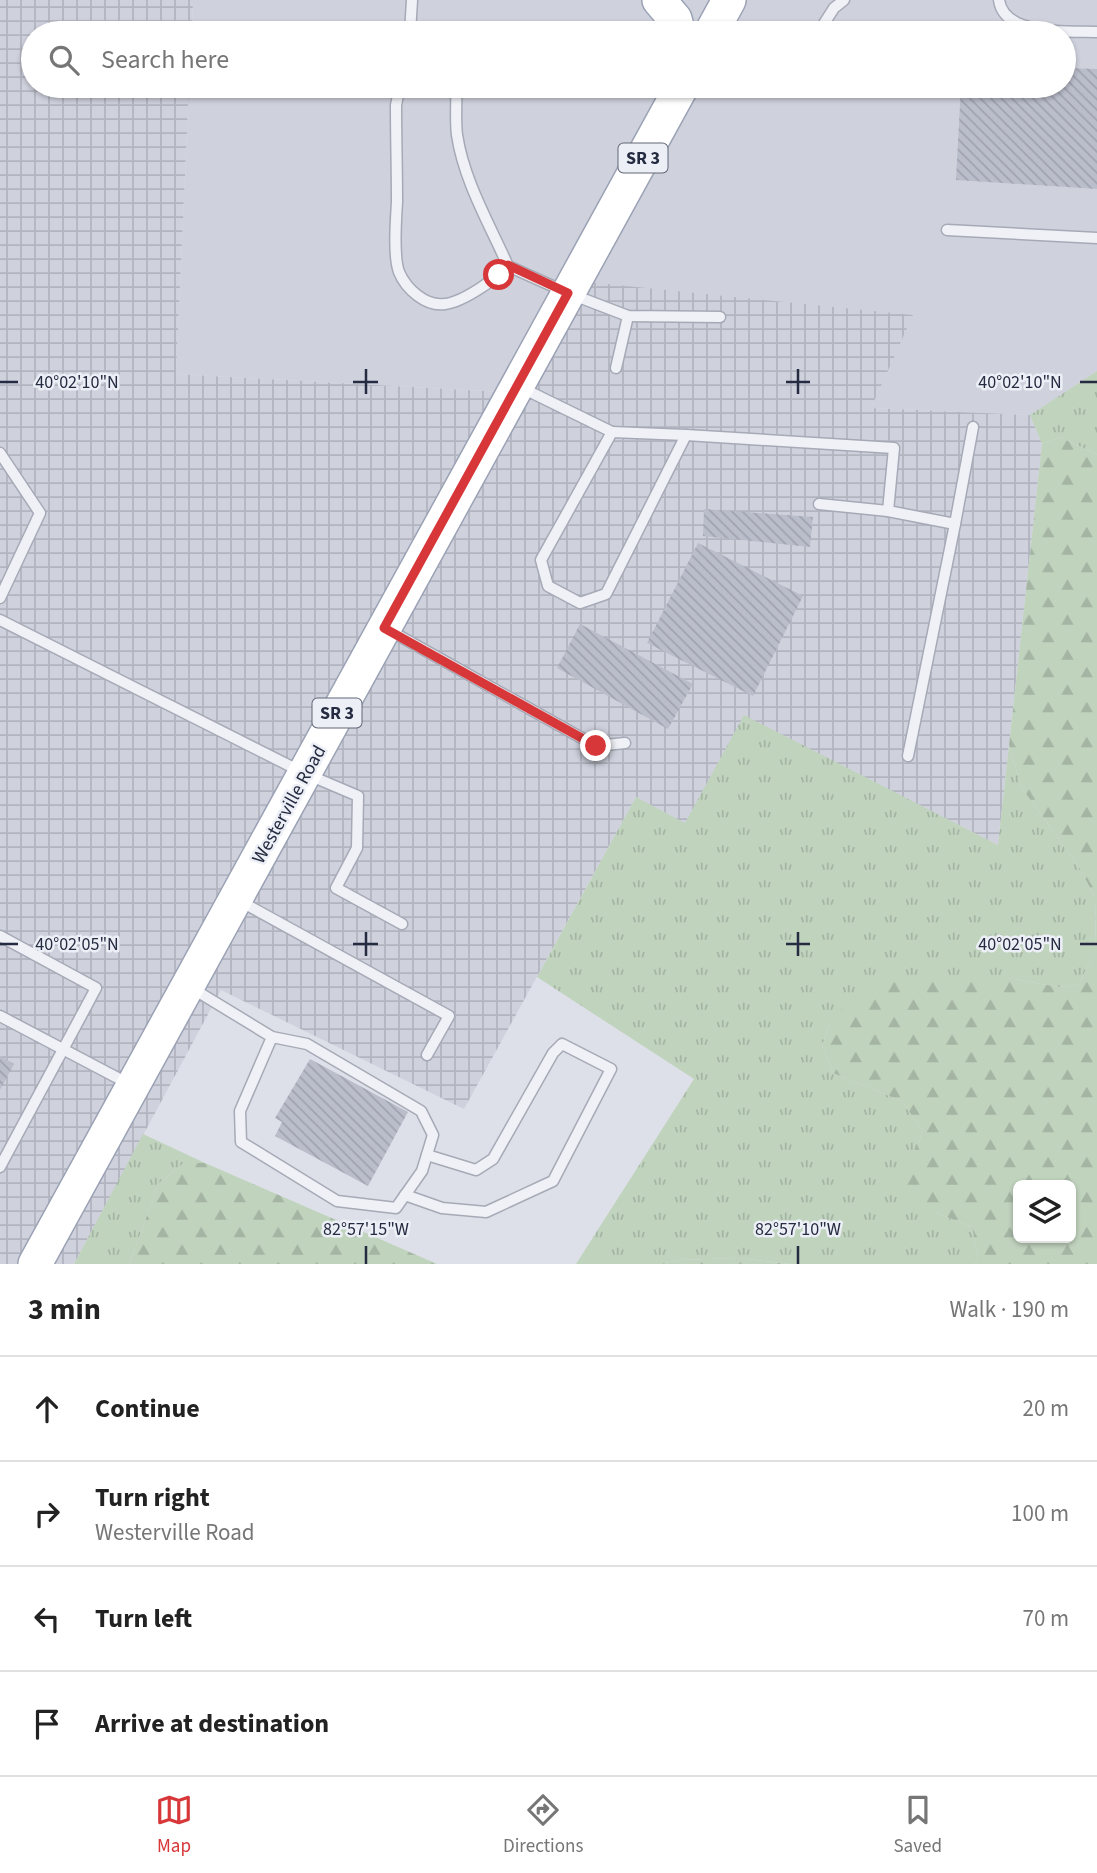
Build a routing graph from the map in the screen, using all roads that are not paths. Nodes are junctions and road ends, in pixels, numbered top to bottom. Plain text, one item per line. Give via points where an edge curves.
1 (412, 0) edge
2 (659, 0) edge
3 (729, 0) edge
4 (844, 0) edge
5 (999, 0) edge
6 (411, 21) edge
7 (676, 21) edge
8 (718, 21) edge
9 (826, 21) edge
10 (1014, 21) edge
11 (1076, 31) edge
12 (1097, 32) edge
13 (398, 98) edge
14 (456, 98) edge
15 (675, 98) edge
16 (947, 230) dead end
17 (1097, 238) edge
18 (508, 265) junction
19 (568, 293) junction
20 (628, 316) junction
21 (720, 317) dead end
22 (617, 368) dead end
23 (517, 386) junction
24 (973, 427) dead end
25 (612, 432) junction
26 (686, 435) junction
27 (0, 453) edge
28 (818, 504) dead end
29 (888, 511) junction
30 (955, 524) junction
31 (0, 598) edge
32 (0, 620) edge
33 (384, 628) junction
34 (625, 743) dead end
35 (908, 756) dead end
36 (304, 774) junction
37 (235, 899) junction
38 (402, 924) dead end
39 (0, 936) edge
40 (187, 986) junction
41 (0, 1016) edge
42 (272, 1037) junction
43 (62, 1050) junction
44 (427, 1055) dead end
45 (132, 1086) junction
46 (426, 1155) junction
47 (0, 1167) edge
48 (405, 1195) junction
49 (35, 1264) edge

1 - 6 lane
2 - 7 main road
3 - 8 main road
4 - 9 lane
5 - 10 lane
11 - 12 lane
13 - 18 lane via 399,272 413,292 444,305 466,296
14 - 18 lane via 464,166
15 - 19 main road, Westerville Road / SR 3
16 - 17 lane
18 - 19 lane
19 - 20 lane
19 - 23 main road, Westerville Road / SR 3
20 - 21 lane
20 - 22 lane
23 - 25 lane
23 - 33 main road, Westerville Road / SR 3
24 - 30 lane
25 - 26 lane
25 - 26 lane via 541,560 548,586 580,603 607,594
26 - 29 lane via 894,448
27 - 31 lane via 40,513
28 - 29 lane
29 - 30 lane
30 - 35 lane
32 - 36 lane
33 - 34 lane via 596,746
33 - 36 main road, Westerville Road / SR 3
36 - 37 main road, Westerville Road / SR 3
36 - 38 lane via 358,796 357,848 336,888
37 - 40 main road, Westerville Road / SR 3
37 - 44 lane via 449,1016
39 - 43 lane via 96,988
40 - 42 lane
40 - 45 main road, Westerville Road / SR 3
41 - 43 lane
42 - 46 lane via 307,1044 421,1111 433,1136
42 - 48 lane via 240,1111 241,1142 337,1201 396,1208
43 - 45 lane
43 - 47 lane
45 - 49 main road, Westerville Road / SR 3
46 - 48 lane via 422,1171
46 - 48 lane via 476,1170 493,1158 562,1044 611,1069 553,1181 486,1212 442,1208

